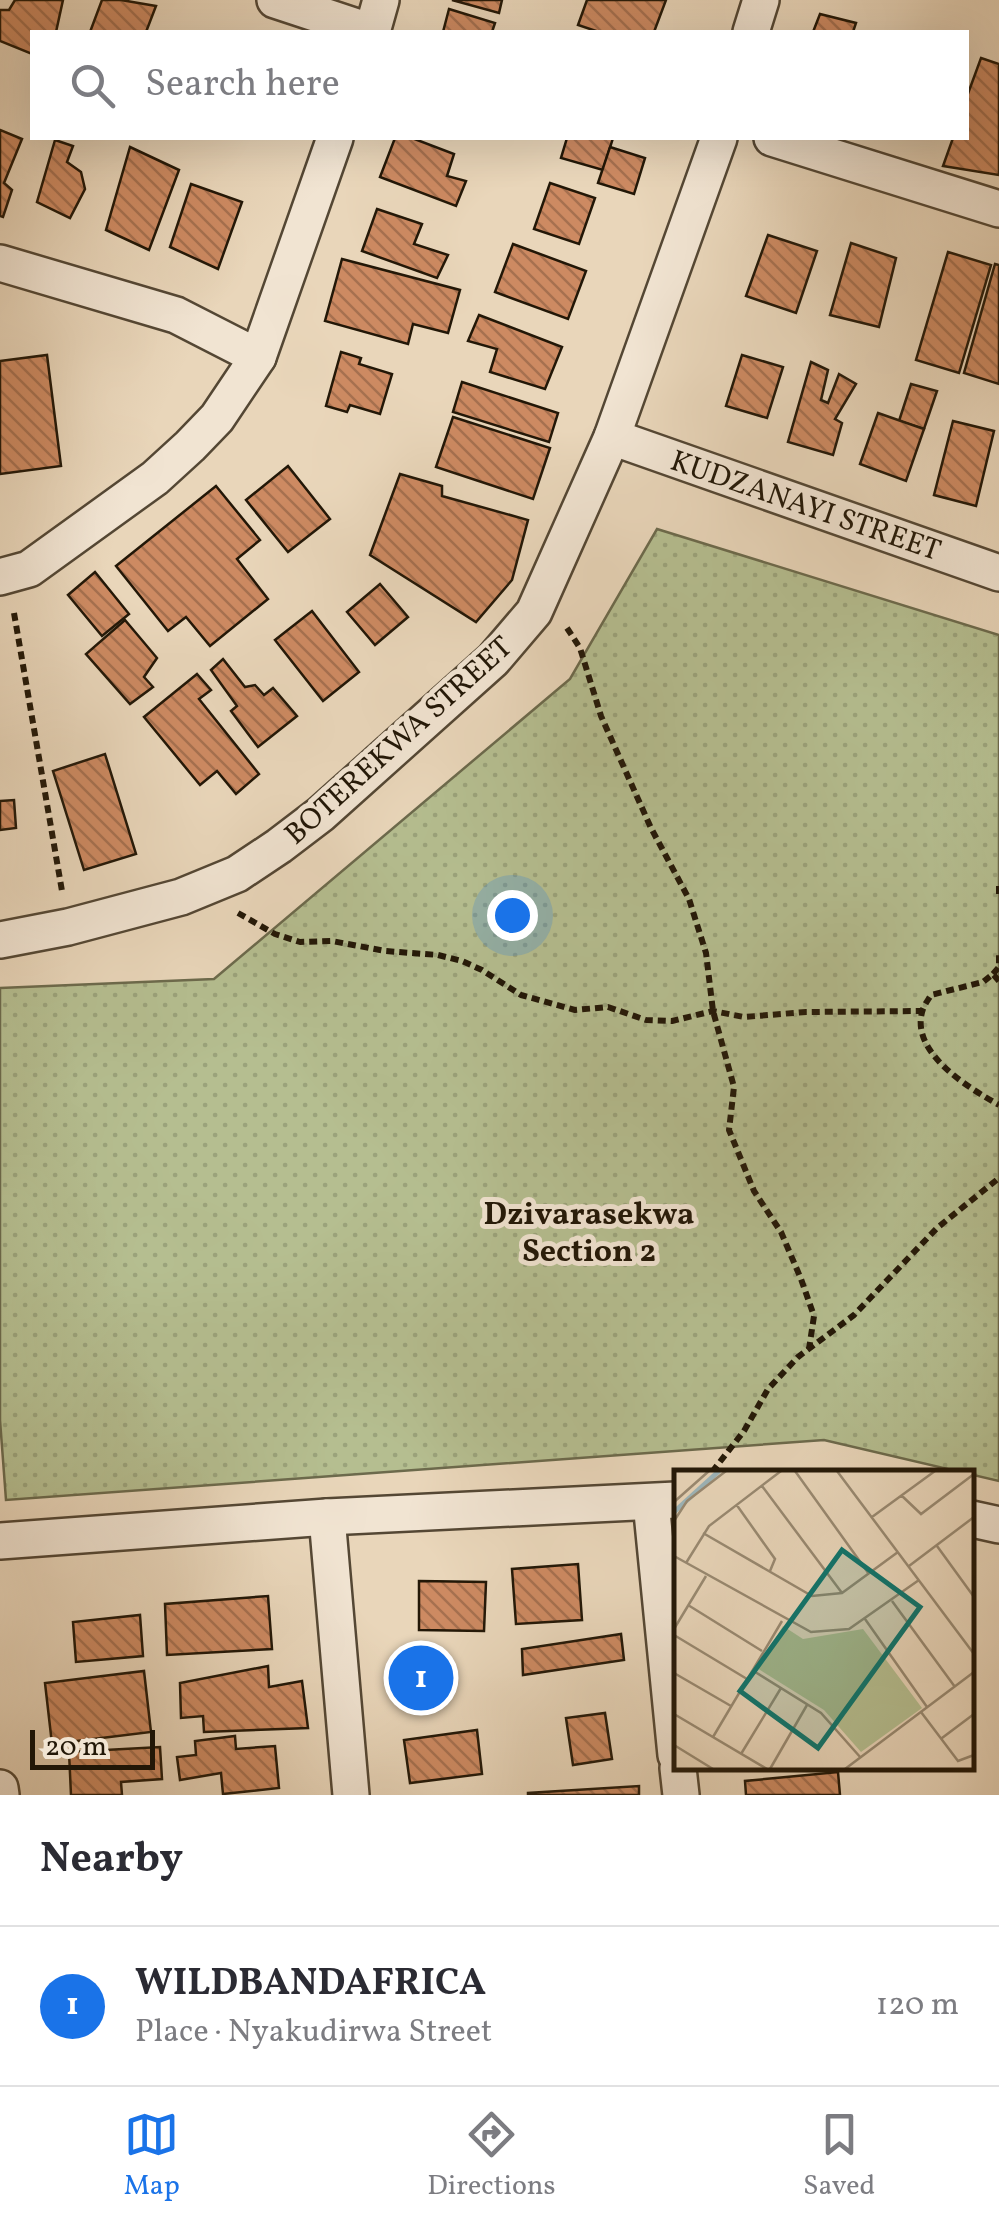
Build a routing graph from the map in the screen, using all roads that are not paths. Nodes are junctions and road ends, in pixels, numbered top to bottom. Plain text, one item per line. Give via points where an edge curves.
1 (275, 0) edge
2 (381, 0) edge
3 (761, 0) edge
4 (366, 30) edge
5 (373, 30) edge
6 (752, 30) edge
7 (334, 140) edge
8 (718, 140) edge
9 (778, 140) edge
10 (999, 209) edge
11 (0, 263) edge
12 (258, 357) junction
13 (612, 437) junction
14 (999, 573) edge
15 (4, 577) edge
16 (0, 940) edge
17 (664, 1501) edge
18 (327, 1517) junction
19 (974, 1519) edge
20 (999, 1525) edge
21 (0, 1541) edge
22 (674, 1712) edge
23 (678, 1770) edge
24 (351, 1795) edge
25 (680, 1795) edge

1 - 4 street
2 - 5 street
3 - 6 street
7 - 12 street
8 - 13 street, BOTEREKWA STREET
9 - 10 street
11 - 12 street via 176,315
12 - 15 street via 217,418 155,478 29,568
13 - 14 street, KUDZANAYI STREET
13 - 16 street, BOTEREKWA STREET via 534,612 494,660 321,814 237,874 182,897
17 - 18 street
17 - 22 street
18 - 21 street
18 - 24 street
19 - 20 street
23 - 25 street

